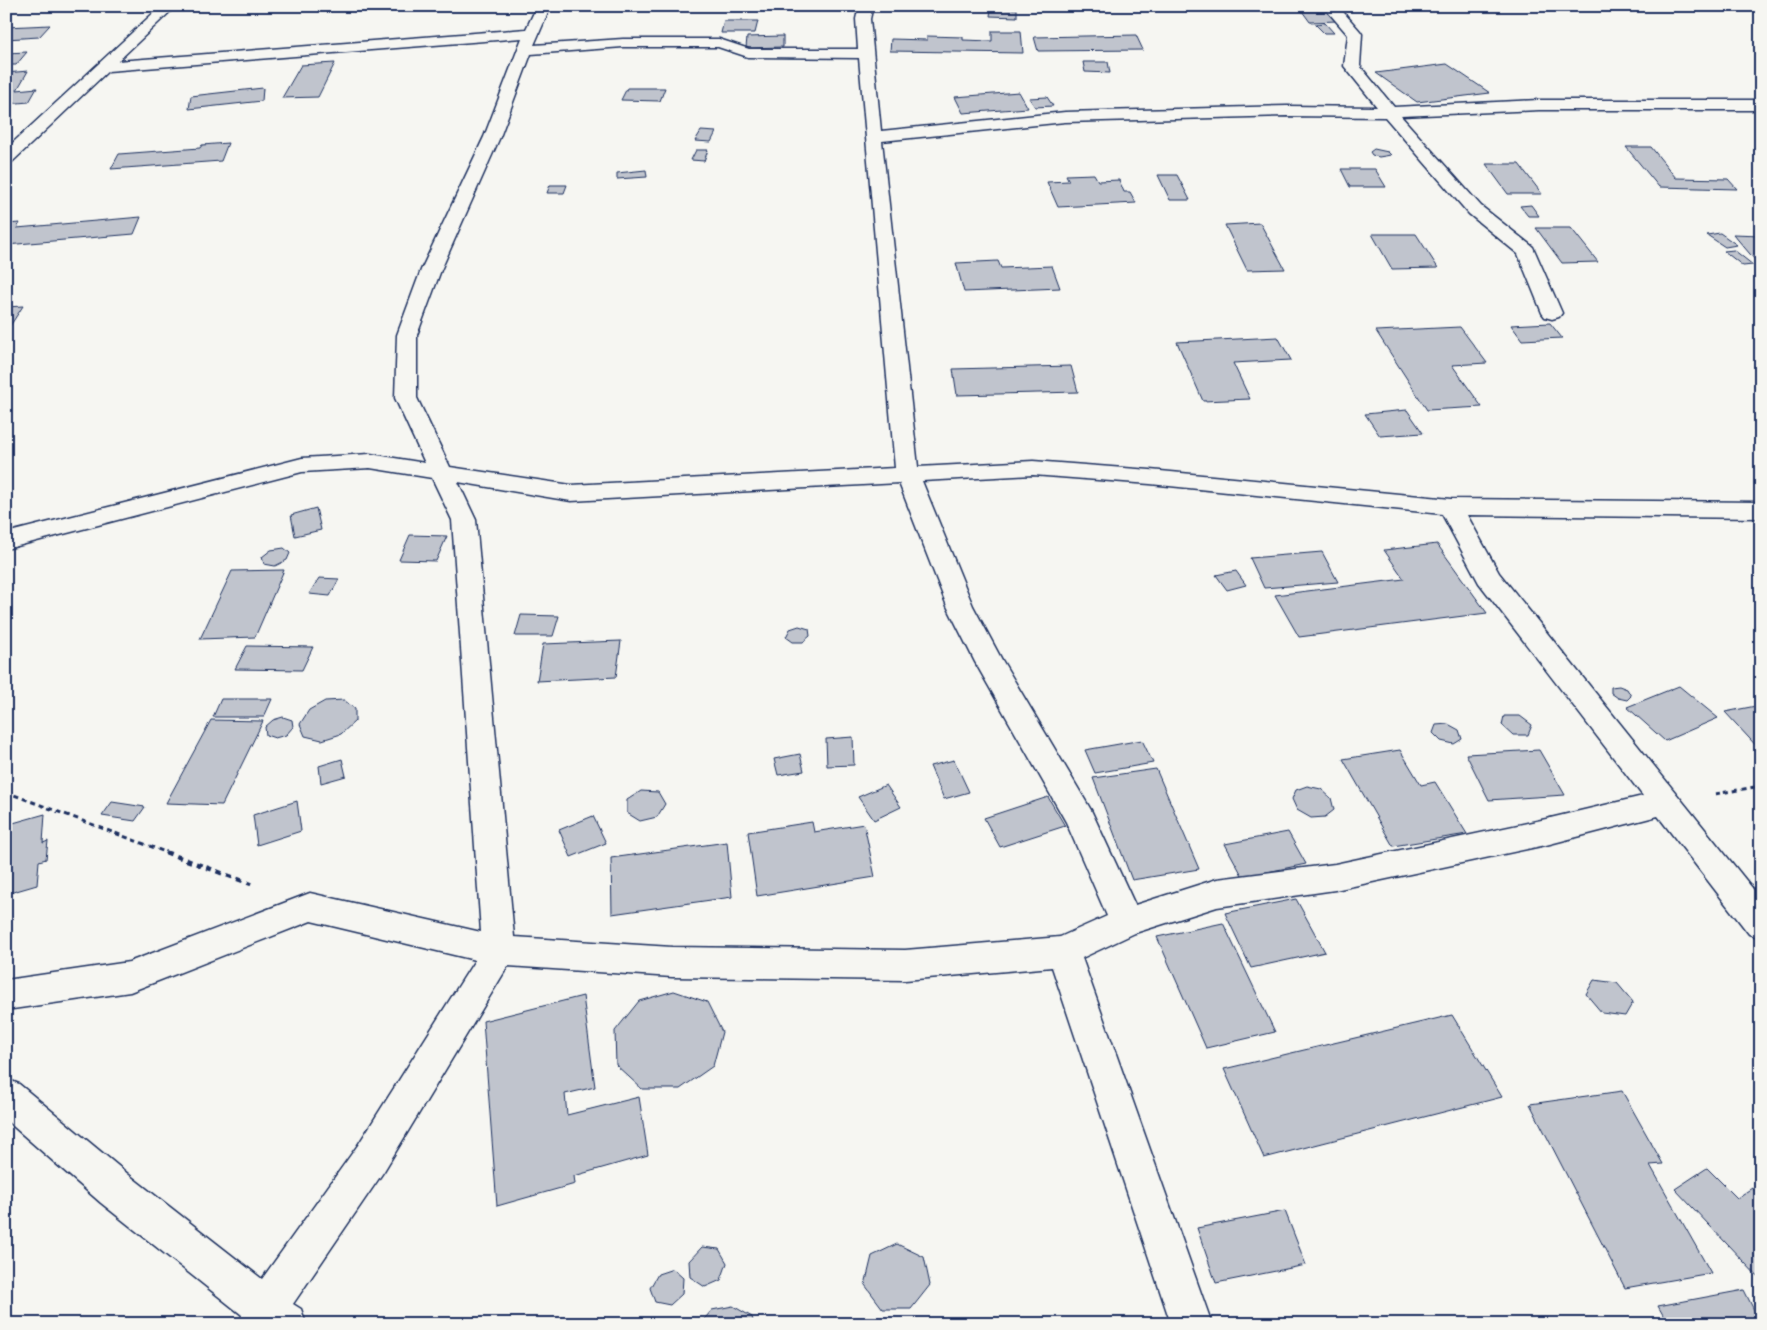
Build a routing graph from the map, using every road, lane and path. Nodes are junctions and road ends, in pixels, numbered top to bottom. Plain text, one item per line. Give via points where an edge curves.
1 (169, 6) edge
2 (544, 6) edge
3 (866, 6) edge
4 (1330, 6) edge
5 (528, 41) junction
6 (866, 54) junction
7 (104, 67) junction
8 (1761, 105) edge
9 (1390, 112) junction
10 (873, 137) junction
11 (6, 158) edge
12 (1552, 313) dead end
13 (442, 471) junction
14 (907, 473) junction
15 (1451, 507) junction
16 (1761, 510) edge
17 (6, 541) edge
18 (6, 792) edge
19 (1665, 802) junction
20 (310, 907) junction
21 (1126, 922) junction
22 (1761, 924) edge
23 (1063, 951) junction
24 (499, 952) junction
25 (6, 995) edge
26 (6, 1096) edge
27 (270, 1319) edge
28 (1192, 1324) edge

1 - 7 street
2 - 5 street
3 - 6 street via 863,19
4 - 9 street via 1355,34 1352,66
5 - 6 street via 719,43 748,53
5 - 7 street
5 - 13 street via 492,137 430,270 407,335 406,398
6 - 10 street
7 - 11 street
8 - 9 street via 1540,105
9 - 10 street via 1287,111 1065,117
9 - 12 street via 1475,210 1526,251
10 - 14 street
13 - 14 street via 571,493
13 - 17 street via 370,461 302,465
13 - 24 street via 464,520
14 - 15 street via 1033,468
14 - 21 street via 960,606 1080,819
15 - 16 street
15 - 19 street via 1488,577
18 - 20 path
19 - 21 street via 1546,832 1335,877 1217,893
19 - 22 street
20 - 24 street
20 - 25 street via 130,977
21 - 23 street
23 - 24 street via 905,965 672,962
23 - 28 street
24 - 27 street
26 - 27 street

